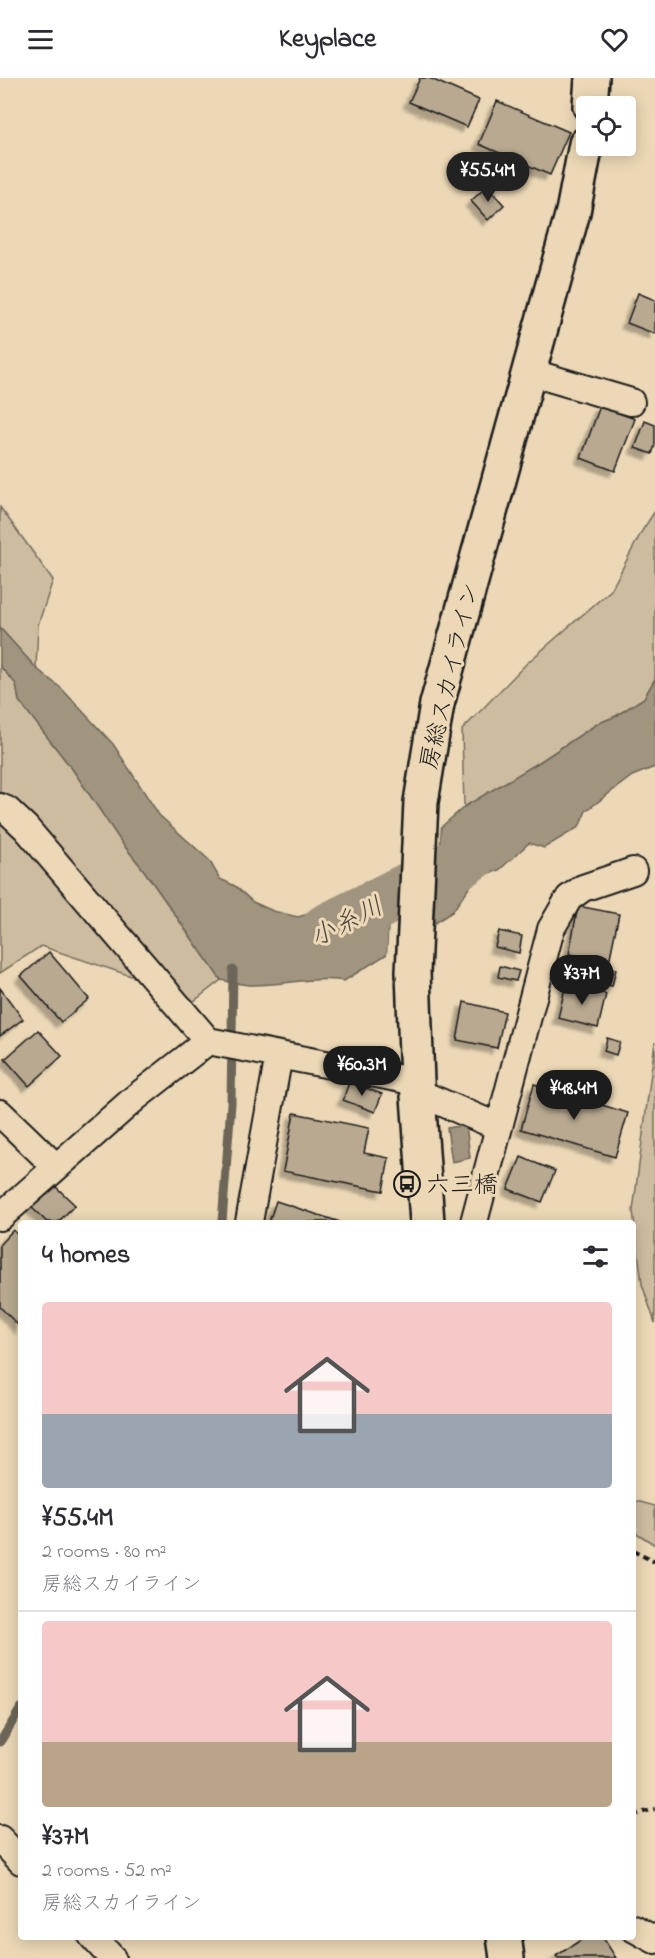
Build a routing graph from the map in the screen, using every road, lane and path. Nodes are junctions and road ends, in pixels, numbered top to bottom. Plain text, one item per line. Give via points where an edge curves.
1 (592, 78) edge
2 (591, 96) edge
3 (584, 156) edge
4 (529, 372) junction
5 (631, 402) dead end
6 (0, 807) edge
7 (633, 872) dead end
8 (213, 1042) junction
9 (274, 1054) junction
10 (417, 1087) junction
11 (0, 1113) edge
12 (500, 1127) junction
13 (56, 1167) junction
14 (0, 1217) edge
15 (249, 1220) edge
16 (427, 1220) edge
17 (475, 1220) edge
18 (636, 1552) edge
19 (655, 1562) edge
20 (655, 1809) edge
21 (636, 1814) edge
22 (0, 1839) edge
23 (18, 1858) edge
24 (636, 1930) edge
25 (96, 1940) edge
26 (505, 1940) edge
27 (655, 1940) edge
28 (112, 1958) edge
29 (507, 1958) edge

1 - 2 main road
3 - 4 main road, 房総スカイライン via 573,212
4 - 5 street
4 - 10 main road, 房総スカイライン via 437,704 420,802 413,972
6 - 8 street via 26,828
7 - 12 street via 583,888 569,898 551,929
8 - 9 street
8 - 13 street via 135,1098
9 - 10 street
9 - 15 street
10 - 12 street
10 - 16 main road, 房総スカイライン
11 - 13 street
12 - 17 street
13 - 14 street
18 - 19 path
20 - 21 path
22 - 23 street
24 - 27 street
25 - 28 street
26 - 29 main road

